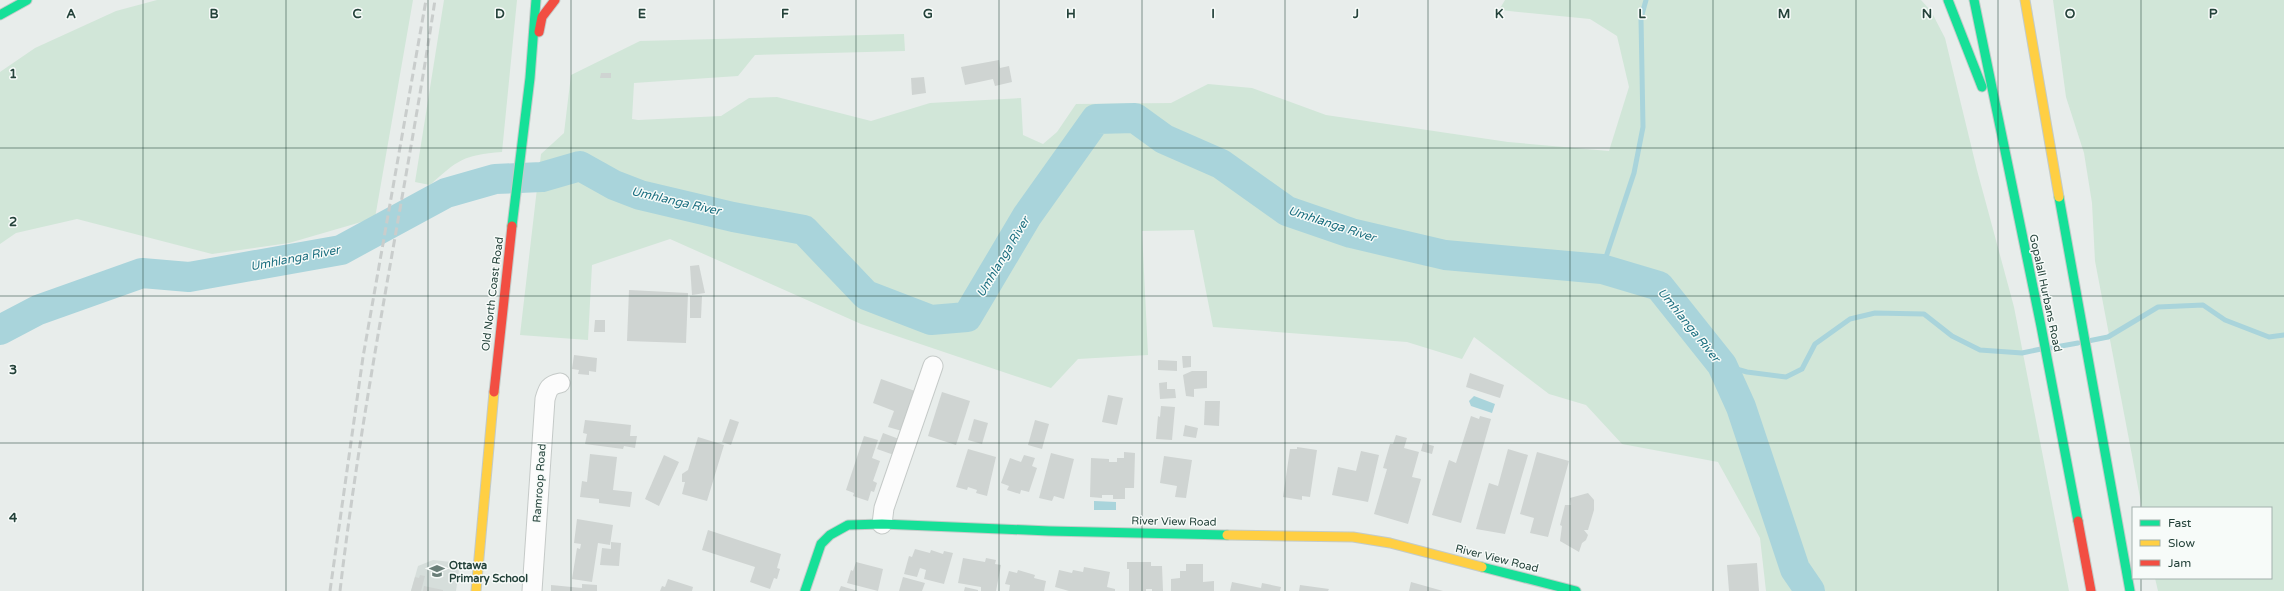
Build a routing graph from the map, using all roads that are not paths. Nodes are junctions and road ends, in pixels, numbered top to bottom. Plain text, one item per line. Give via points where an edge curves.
1 (27, 0) edge
2 (536, 0) edge
3 (555, 0) edge
4 (1948, 0) edge
5 (1974, 0) edge
6 (2025, 0) edge
7 (0, 15) edge
8 (530, 78) junction
9 (1996, 111) junction
10 (933, 366) dead end
11 (560, 383) dead end
12 (882, 524) junction
13 (476, 591) edge
14 (532, 591) edge
15 (805, 591) edge
16 (1576, 591) edge
17 (2091, 591) edge
18 (2130, 591) edge

1 - 7 street
2 - 8 street, Old North Coast Road
3 - 8 street via 542,17
4 - 9 street via 1975,73
5 - 9 street, Gopalall Hurbans Road
6 - 18 street via 2086,355
8 - 13 street, Old North Coast Road via 498,341
9 - 17 street, Gopalall Hurbans Road via 2041,326
10 - 12 street via 884,508
11 - 14 street, Ramroop Road via 553,384 548,389 545,399
12 - 15 street, River View Road via 848,525 830,535 821,544
12 - 16 street, River View Road via 1049,531 1353,537 1390,543

